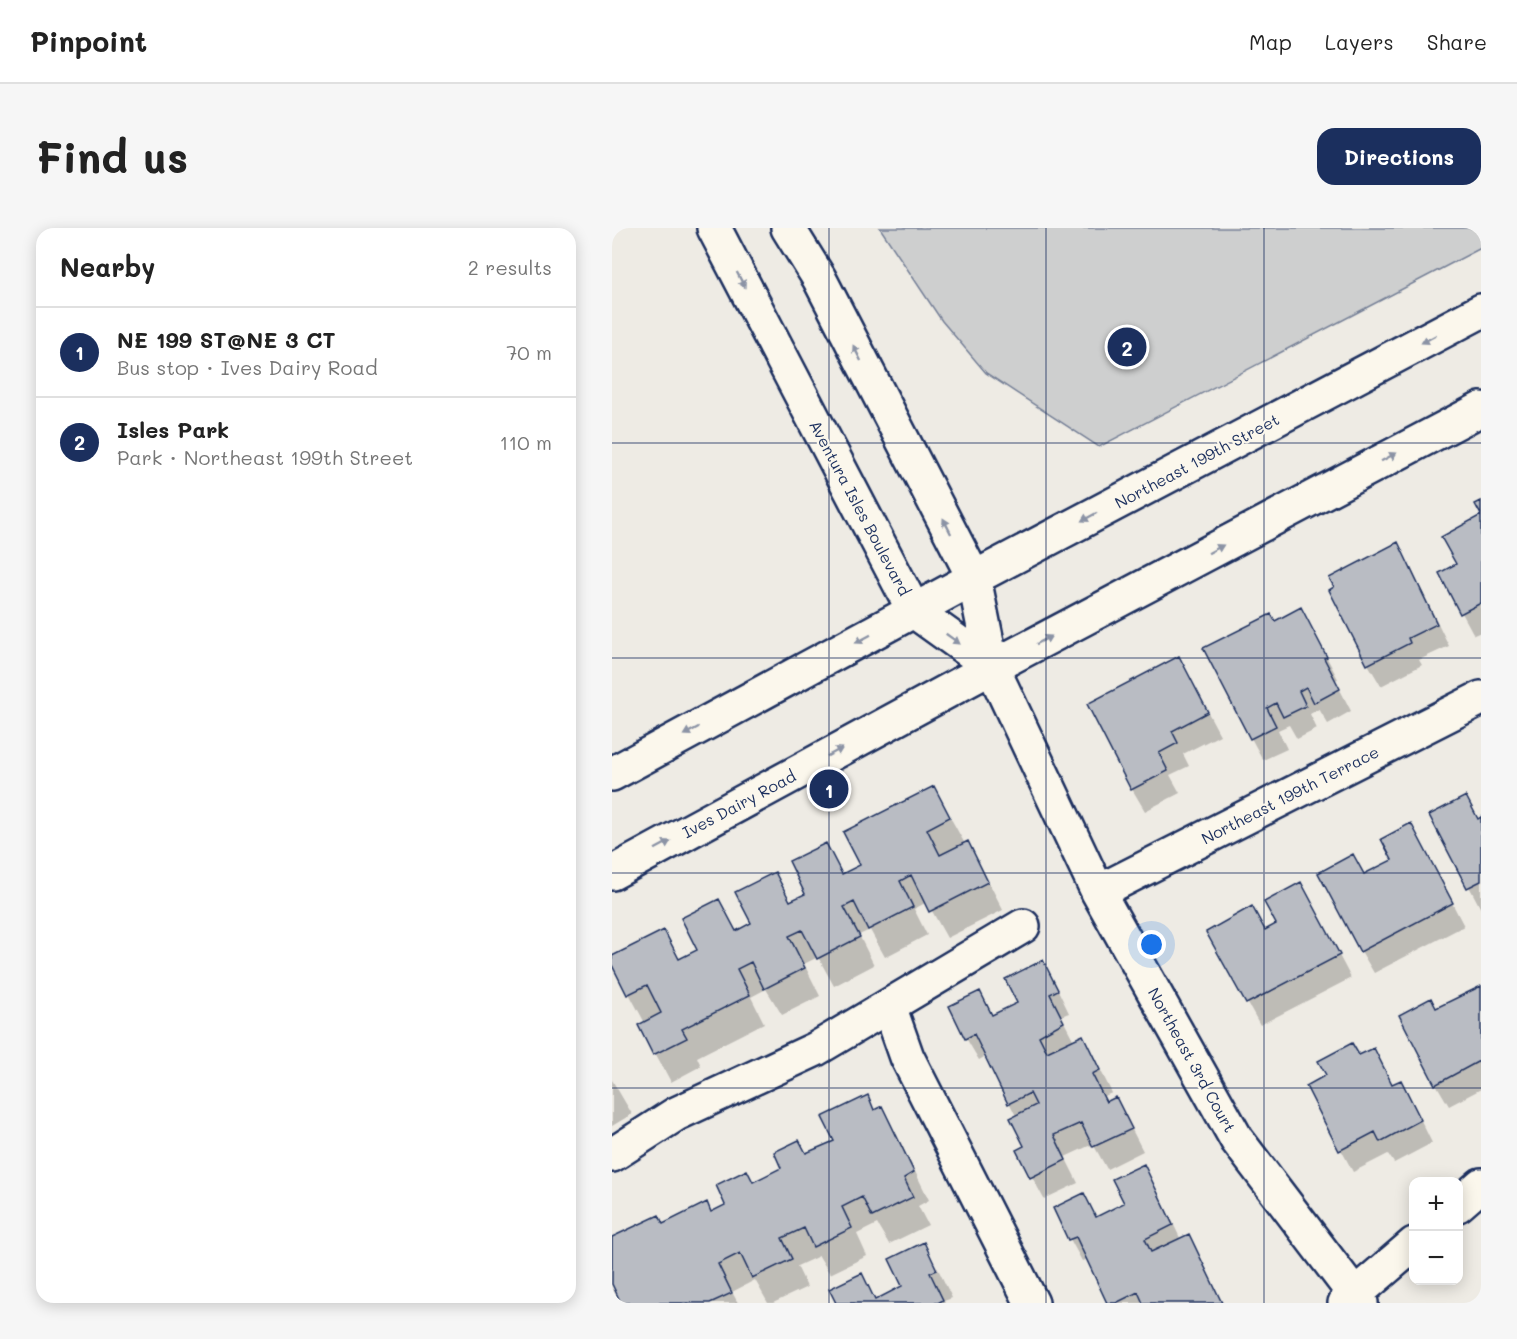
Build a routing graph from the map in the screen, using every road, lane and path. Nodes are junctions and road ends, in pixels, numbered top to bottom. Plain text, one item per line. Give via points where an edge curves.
1 (714, 228) edge
2 (788, 228) edge
3 (803, 228) edge
4 (819, 278) junction
5 (1481, 311) edge
6 (1481, 409) edge
7 (974, 578) junction
8 (914, 611) junction
9 (992, 667) junction
10 (1481, 698) edge
11 (612, 774) edge
12 (612, 873) edge
13 (1098, 892) junction
14 (1023, 926) dead end
15 (889, 1006) junction
16 (612, 1155) edge
17 (1481, 1185) edge
18 (1463, 1201) edge
19 (1409, 1248) edge
20 (1353, 1300) edge
21 (1032, 1303) edge

1 -> 8 street, Aventura Isles Boulevard
2 - 4 street
3 - 4 street
7 -> 4 street
5 -> 7 street, Northeast 199th Street
9 -> 6 street
7 - 8 street, Northeast 199th Street
7 - 9 street
8 -> 9 street, Aventura Isles Boulevard
8 -> 11 street
12 -> 9 street, Ives Dairy Road
9 - 13 street, Northeast 3rd Court
10 - 13 street, Northeast 199th Terrace
13 - 20 street, Northeast 3rd Court via 1237,1140
14 - 15 street
15 - 16 street via 816,1049 675,1114
15 - 21 street via 907,1057
17 - 18 street
19 - 20 street

